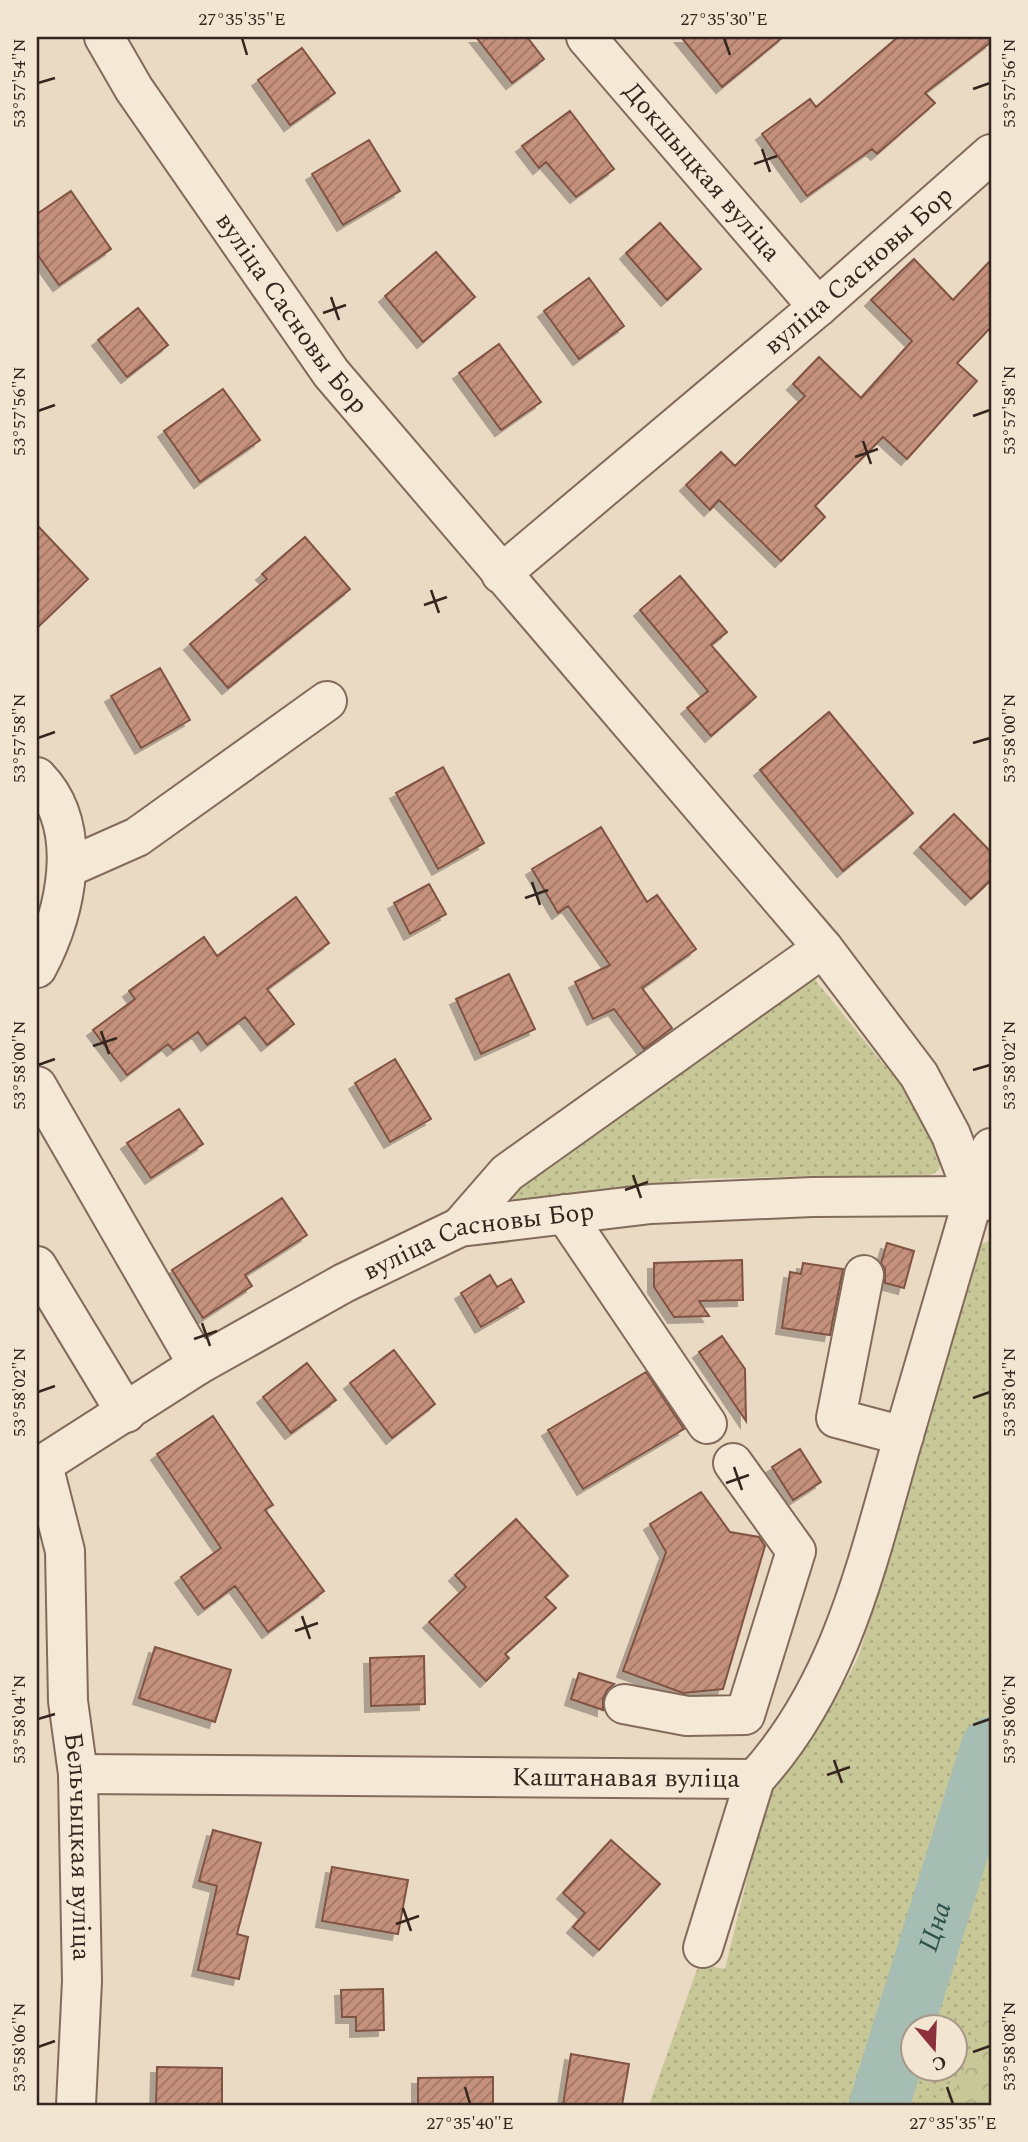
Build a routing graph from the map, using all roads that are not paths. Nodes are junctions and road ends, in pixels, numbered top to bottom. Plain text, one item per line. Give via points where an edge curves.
1 (104, 37) edge
2 (586, 37) edge
3 (991, 154) edge
4 (818, 307) junction
5 (501, 574) junction
6 (327, 701) dead end
7 (37, 777) edge
8 (67, 867) junction
9 (823, 947) junction
10 (42, 958) edge
11 (37, 1086) edge
12 (991, 1148) edge
13 (983, 1199) edge
14 (565, 1214) junction
15 (460, 1227) junction
16 (37, 1266) edge
17 (864, 1275) dead end
18 (198, 1365) junction
19 (126, 1413) junction
20 (707, 1424) dead end
21 (904, 1436) junction
22 (733, 1463) dead end
23 (40, 1467) edge
24 (624, 1704) dead end
25 (745, 1715) junction
26 (793, 1732) junction
27 (78, 1774) junction
28 (755, 1779) junction
29 (703, 1948) dead end
30 (76, 2105) edge

1 - 5 street, вуліца Сасновы Бор via 134,89 331,373
2 - 4 street, Докшыцкая вуліца
3 - 4 street, вуліца Сасновы Бор
4 - 5 street, вуліца Сасновы Бор
5 - 9 street, вуліца Сасновы Бор
6 - 8 street via 137,837
7 - 8 street via 57,805
8 - 10 street via 60,908
9 - 13 street, вуліца Сасновы Бор via 919,1075
9 - 15 street via 507,1173
11 - 18 street
12 - 13 street
13 - 14 street, вуліца Сасновы Бор via 812,1197 651,1204
13 - 21 street, Каштанавая вуліца
14 - 15 street, вуліца Сасновы Бор
14 - 20 street
15 - 18 street, вуліца Сасновы Бор via 344,1283
16 - 19 street
17 - 21 street via 836,1418
18 - 19 street, вуліца Сасновы Бор
19 - 23 street, вуліца Сасновы Бор
21 - 26 street, Каштанавая вуліца via 852,1609 821,1685
22 - 25 street via 796,1551
23 - 27 street, Бельчыцкая вуліца via 65,1551 68,1701
24 - 25 street via 687,1716
25 - 26 street
26 - 28 street, Каштанавая вуліца
27 - 28 street, Каштанавая вуліца
27 - 30 street, Бельчыцкая вуліца via 82,1981
28 - 29 street

